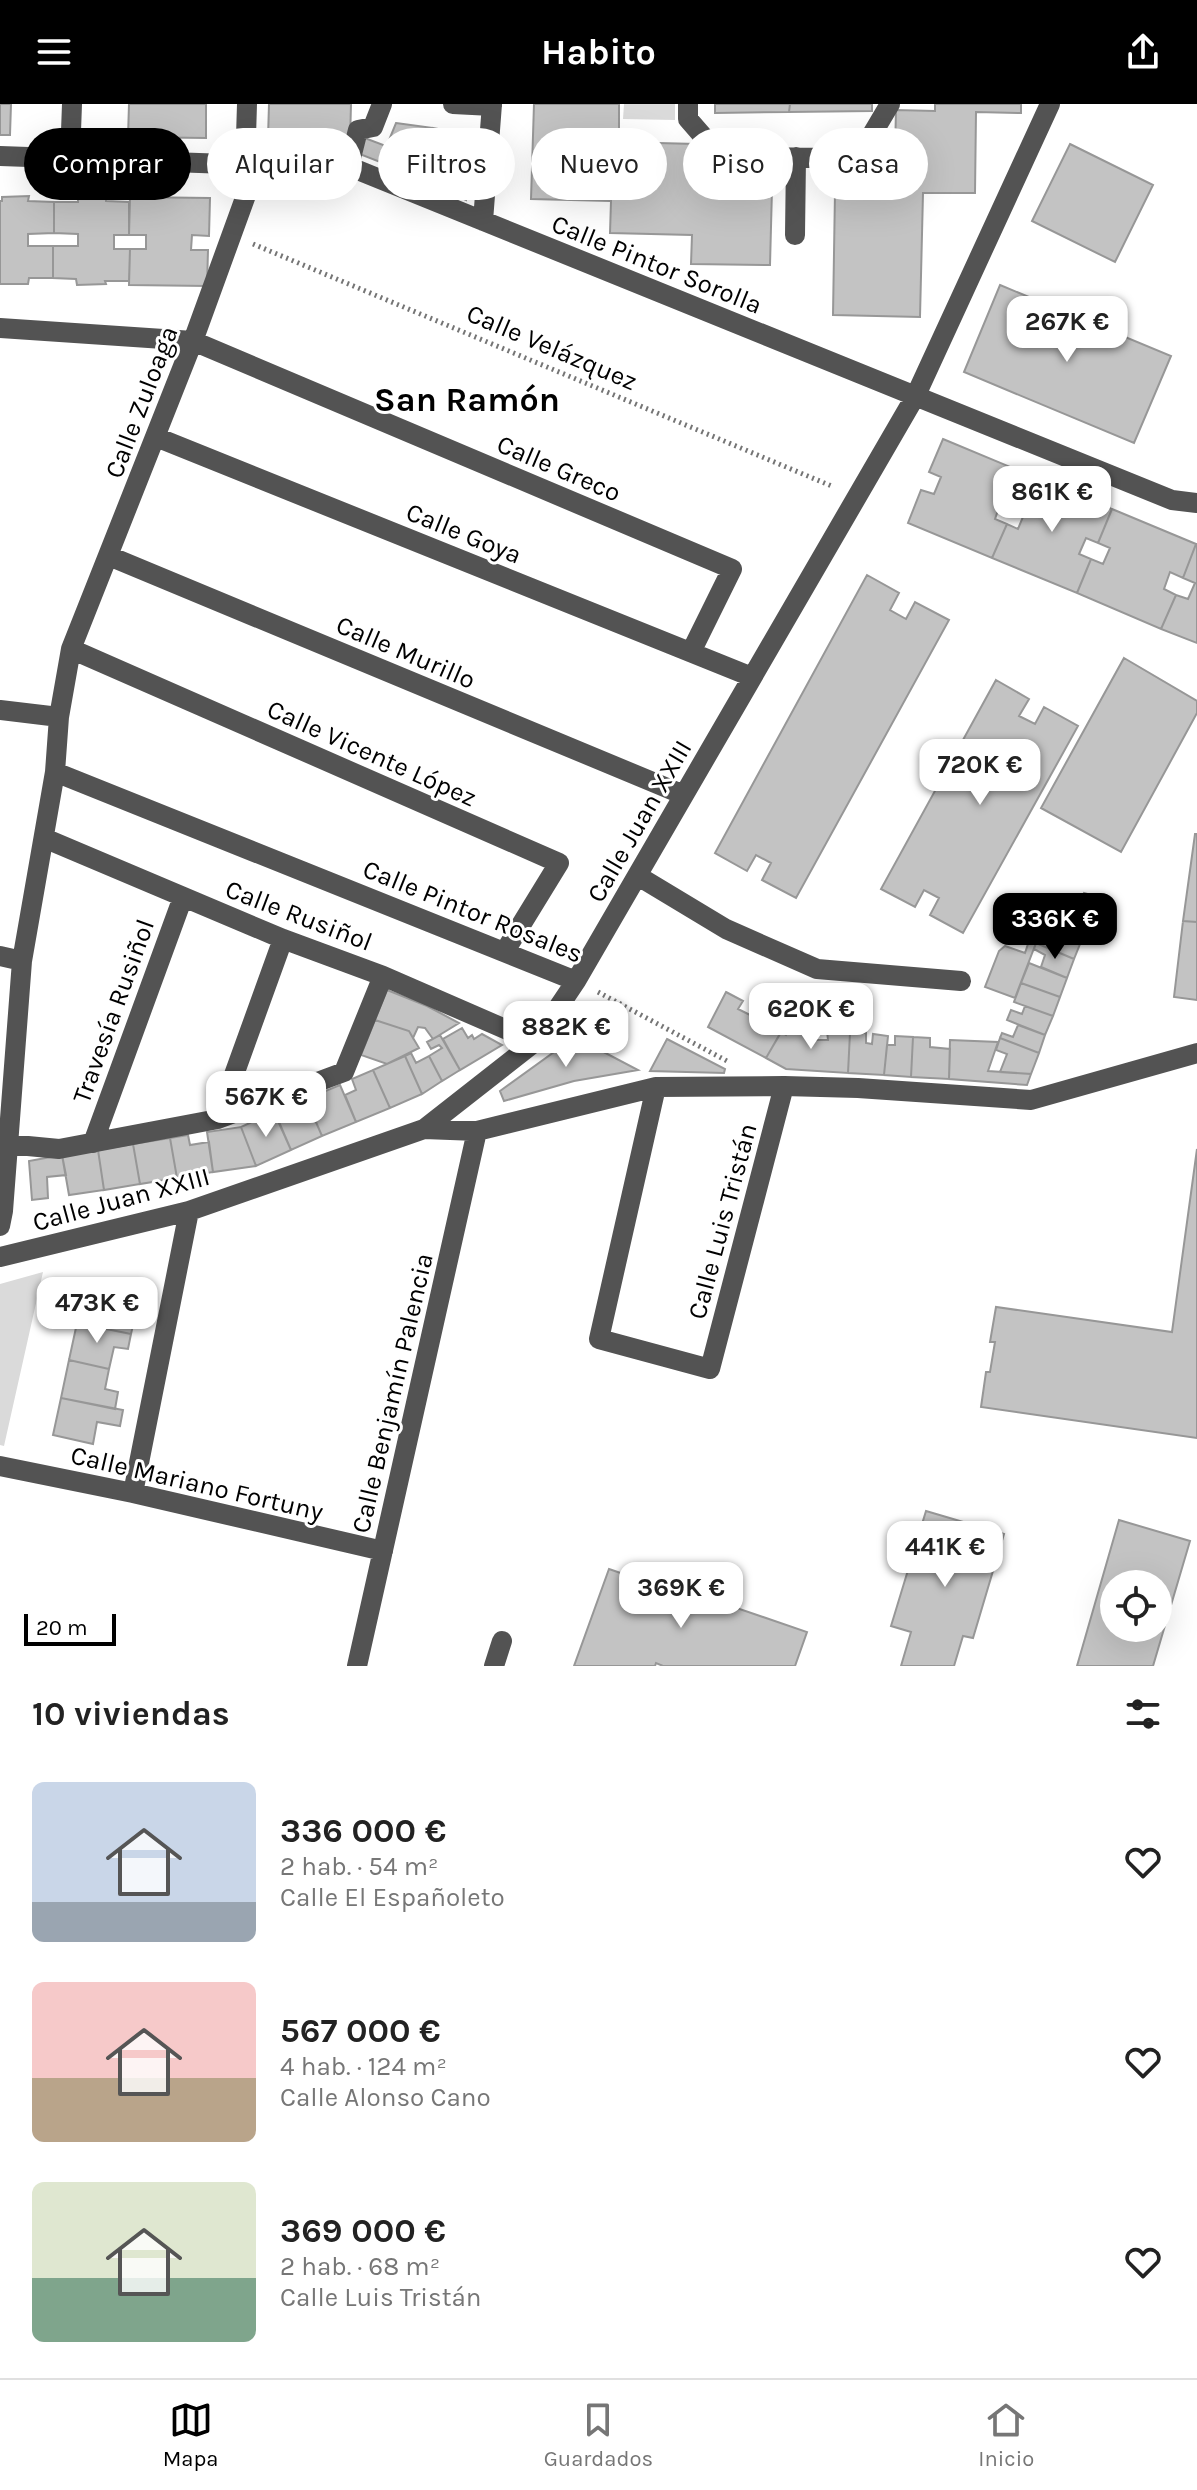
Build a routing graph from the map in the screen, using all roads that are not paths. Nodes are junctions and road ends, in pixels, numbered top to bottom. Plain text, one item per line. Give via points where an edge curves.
1 (72, 104) edge
2 (247, 104) edge
3 (382, 104) edge
4 (453, 104) edge
5 (688, 104) edge
6 (890, 104) edge
7 (1050, 104) edge
8 (492, 105) edge
9 (71, 128) edge
10 (246, 128) edge
11 (362, 129) edge
12 (0, 156) edge
13 (24, 157) edge
14 (796, 157) junction
15 (362, 171) edge
16 (244, 200) edge
17 (483, 221) junction
18 (795, 235) dead end
19 (0, 328) edge
20 (193, 341) junction
21 (916, 395) junction
22 (156, 437) junction
23 (1197, 503) edge
24 (109, 556) junction
25 (71, 649) junction
26 (691, 652) junction
27 (752, 677) junction
28 (0, 710) edge
29 (59, 717) junction
30 (55, 772) junction
31 (684, 795) junction
32 (44, 838) junction
33 (638, 876) junction
34 (183, 897) junction
35 (283, 939) junction
36 (505, 951) junction
37 (0, 956) edge
38 (22, 961) junction
39 (383, 976) junction
40 (576, 981) junction
41 (961, 981) dead end
42 (535, 1042) junction
43 (1197, 1053) edge
44 (779, 1086) junction
45 (656, 1087) junction
46 (218, 1119) junction
47 (424, 1129) junction
48 (477, 1131) junction
49 (93, 1143) junction
50 (7, 1144) junction
51 (189, 1211) junction
52 (1, 1216) edge
53 (0, 1257) edge
54 (0, 1466) edge
55 (133, 1493) junction
56 (383, 1551) junction
57 (502, 1641) dead end
58 (357, 1666) edge
59 (494, 1666) edge

1 - 9 street
2 - 10 street
3 - 11 street via 373,127
4 - 8 street
5 - 14 street via 688,119 721,157
6 - 14 street via 858,158
7 - 21 street, Calle Juan XXIII
8 - 17 street
12 - 13 street, Calle Pintor Sorolla
14 - 18 street
15 - 17 street, Calle Pintor Sorolla
16 - 20 street, Calle Zuloaga
17 - 21 street, Calle Pintor Sorolla
19 - 20 street, Calle Greco
20 - 22 street, Calle Zuloaga
20 - 26 street, Calle Greco via 732,569
21 - 23 street, Calle Pintor Sorolla via 1172,500
21 - 27 street, Calle Juan XXIII
22 - 24 street, Calle Zuloaga
22 - 26 street, Calle Goya
24 - 25 street, Calle Zuloaga
24 - 31 street, Calle Murillo
25 - 29 street, Calle Zuloaga
25 - 36 street, Calle Vicente López via 559,863
26 - 27 street, Calle Goya
27 - 31 street, Calle Juan XXIII
28 - 29 street
29 - 30 street, Calle Zuloaga
30 - 32 street, Calle Zuloaga
30 - 36 street, Calle Pintor Rosales
31 - 33 street, Calle Juan XXIII
32 - 34 street, Calle Rusiñol
32 - 38 street, Calle Zuloaga
33 - 40 street, Calle Juan XXIII
33 - 41 street via 726,929 817,969
34 - 35 street, Calle Rusiñol
34 - 49 street, Travesía Rusiñol
35 - 39 street, Calle Rusiñol
35 - 46 street
36 - 40 street, Calle Pintor Rosales
37 - 38 street
38 - 50 street, Calle Zuloaga
39 - 42 street, Calle Rusiñol
39 - 46 street via 344,1072
40 - 42 street, Calle Juan XXIII
42 - 47 street, Calle Juan XXIII
43 - 44 street via 1031,1100
44 - 45 street
44 - 45 street, Calle Luis Tristán via 710,1369 599,1339
45 - 48 street
46 - 49 street
47 - 48 street
47 - 51 street, Calle Juan XXIII
48 - 56 street, Calle Benjamín Palencia
49 - 50 street via 59,1149
50 - 52 street, Calle Zuloaga
51 - 53 street, Calle Juan XXIII
51 - 55 street
54 - 55 street, Calle Mariano Fortuny
55 - 56 street, Calle Mariano Fortuny
56 - 58 street, Calle Benjamín Palencia
57 - 59 street

